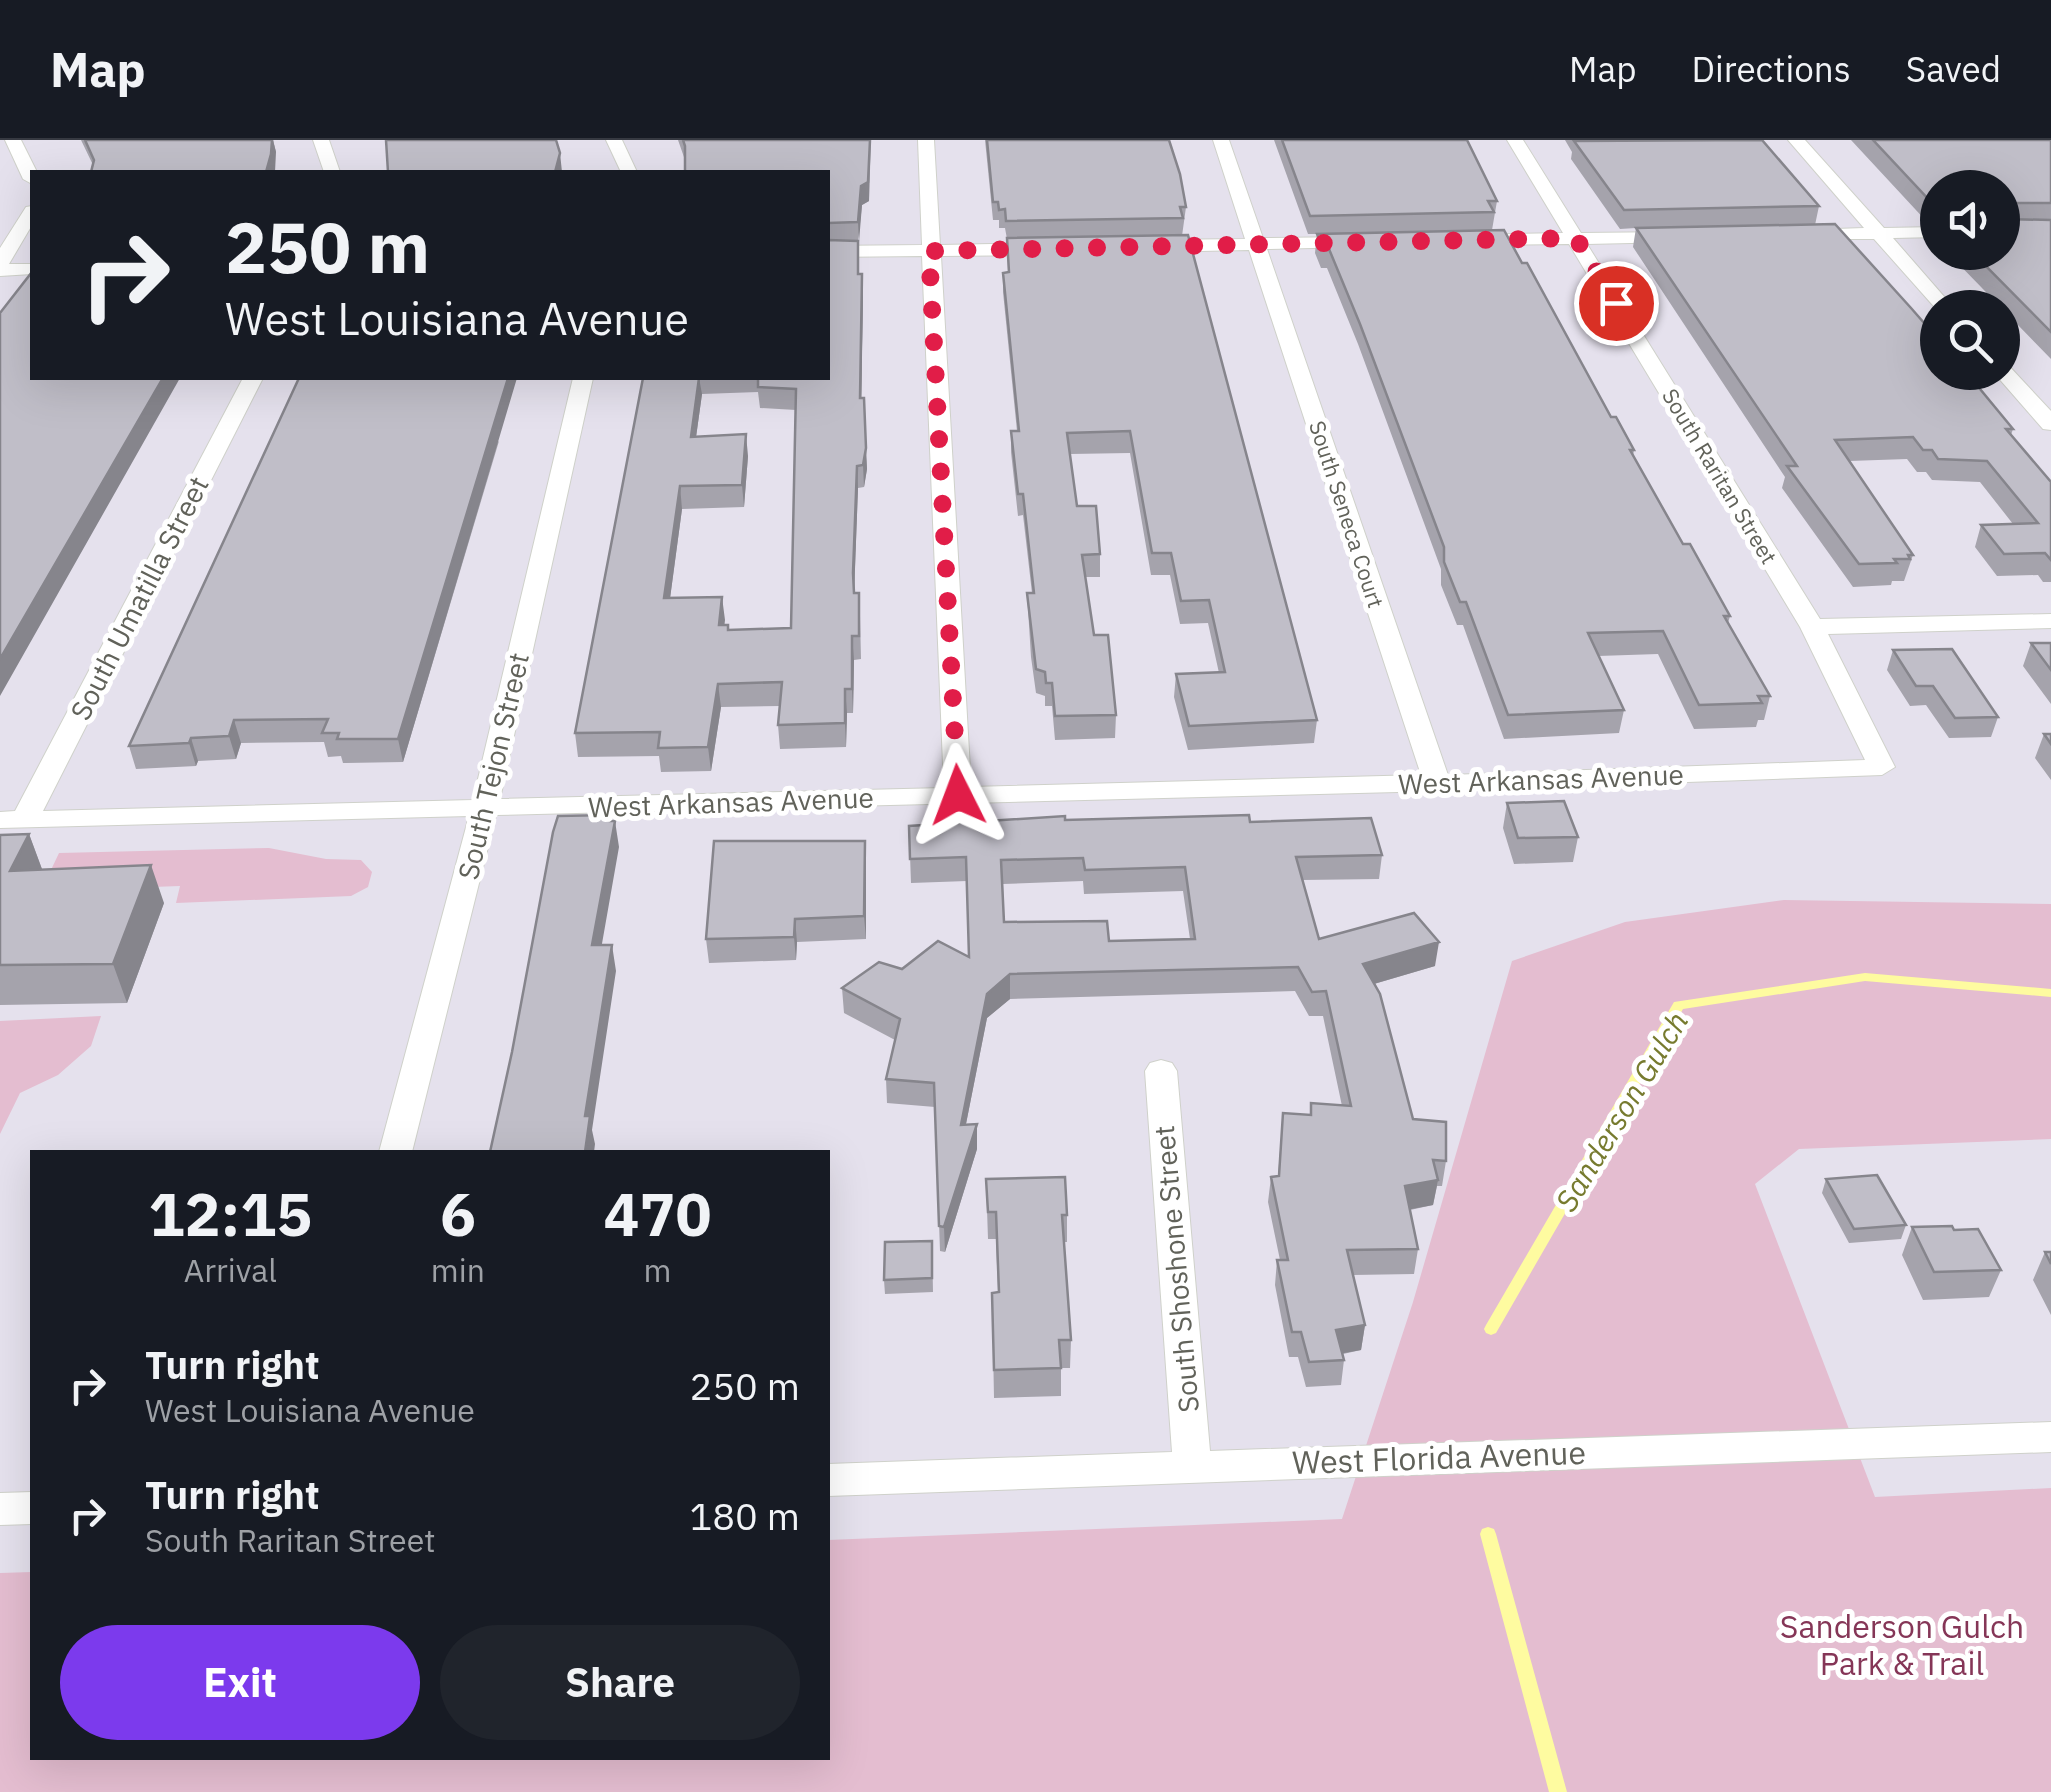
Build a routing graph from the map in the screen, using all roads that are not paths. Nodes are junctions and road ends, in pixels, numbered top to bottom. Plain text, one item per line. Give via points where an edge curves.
1 (13, 140) edge
2 (320, 140) edge
3 (614, 140) edge
4 (926, 140) edge
5 (1221, 140) edge
6 (1515, 140) edge
7 (1796, 140) edge
8 (331, 170) edge
9 (628, 170) edge
10 (30, 174) edge
11 (30, 215) edge
12 (1920, 232) edge
13 (1878, 233) junction
14 (1780, 235) edge
15 (1704, 236) edge
16 (1576, 238) junction
17 (1444, 241) edge
18 (1369, 242) edge
19 (1258, 244) junction
20 (1127, 247) edge
21 (1072, 248) edge
22 (929, 251) junction
23 (830, 252) edge
24 (0, 266) edge
25 (30, 269) edge
26 (1930, 290) edge
27 (251, 380) edge
28 (583, 380) edge
29 (2020, 390) edge
30 (2051, 424) edge
31 (2051, 622) edge
32 (1812, 627) junction
33 (1882, 767) joint
34 (1437, 783) junction
35 (958, 795) junction
36 (484, 810) junction
37 (12, 819) edge
38 (1160, 1072) dead end
39 (397, 1150) edge
40 (2051, 1437) edge
41 (1192, 1467) junction
42 (830, 1480) edge
43 (30, 1508) edge
44 (0, 1509) edge

1 - 10 street
2 - 8 street
3 - 9 street
4 - 22 street
5 - 19 street, South Seneca Court
6 - 16 street, South Raritan Street
7 - 13 street
11 - 24 street
12 - 13 street
13 - 14 street
13 - 26 street
15 - 16 street
16 - 17 street
16 - 32 street, South Raritan Street
18 - 19 street
19 - 20 street
19 - 34 street, South Seneca Court
21 - 22 street
22 - 23 street
22 - 35 street
24 - 25 street
27 - 37 street, South Umatilla Street
28 - 36 street, South Tejon Street
29 - 30 street
31 - 32 street
32 - 33 street, South Raritan Street
33 - 34 street, West Arkansas Avenue
34 - 35 street, West Arkansas Avenue
35 - 36 street, West Arkansas Avenue
36 - 37 street, West Arkansas Avenue
36 - 39 street, South Tejon Street
38 - 41 street, South Shoshone Street
40 - 41 street, West Florida Avenue
41 - 42 street, West Florida Avenue
43 - 44 street

